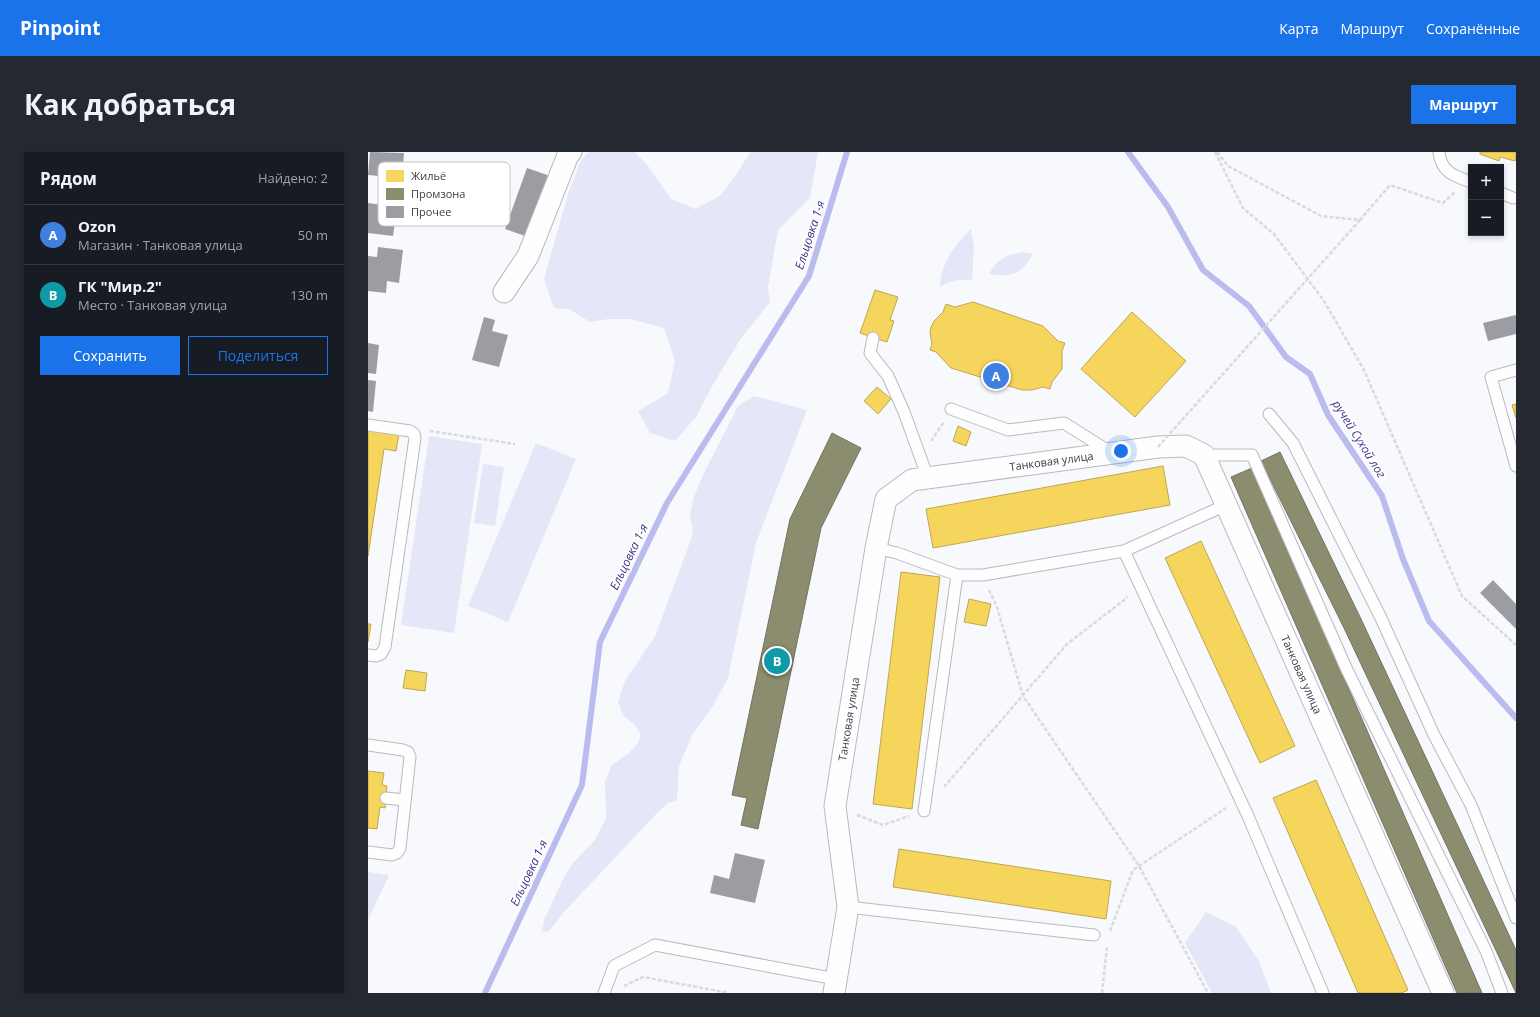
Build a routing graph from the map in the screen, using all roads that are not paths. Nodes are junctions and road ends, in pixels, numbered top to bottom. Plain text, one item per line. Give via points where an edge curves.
1 (571, 152) edge
2 (1438, 152) edge
3 (1468, 182) edge
4 (1504, 195) edge
5 (1515, 201) edge
6 (504, 292) dead end
7 (874, 338) dead end
8 (1516, 370) edge
9 (951, 409) dead end
10 (1269, 414) dead end
11 (368, 425) edge
12 (1114, 455) junction
13 (1204, 455) junction
14 (1516, 466) edge
15 (928, 478) junction
16 (1226, 505) junction
17 (876, 548) junction
18 (1124, 550) junction
19 (957, 575) junction
20 (368, 655) edge
21 (368, 745) edge
22 (386, 798) dead end
23 (405, 800) junction
24 (924, 811) road end
25 (368, 852) edge
26 (848, 907) junction
27 (1516, 918) edge
28 (1094, 935) dead end
29 (835, 986) edge
30 (604, 993) edge
31 (1323, 993) edge
32 (1443, 993) edge
33 (1502, 993) edge

1 - 6 street via 528,256
2 - 3 lane via 1440,163 1453,176
4 - 5 lane
7 - 15 lane via 870,353 888,376
8 - 14 lane via 1491,377
9 - 12 lane via 1008,430 1064,423
10 - 27 lane via 1293,444 1380,616 1434,735 1471,805
11 - 20 lane via 410,431 415,438 384,649 376,656
12 - 13 street, Танковая улица via 1158,447 1186,446
12 - 15 street, Танковая улица
13 - 16 street, Танковая улица
13 - 33 lane via 1252,455 1347,670 1486,951
15 - 17 street, Танковая улица via 912,480 886,499
16 - 18 lane
16 - 32 street, Танковая улица
17 - 19 lane
17 - 26 street, Танковая улица via 835,806
18 - 19 lane via 983,575
18 - 31 lane via 1240,798
19 - 24 lane
21 - 23 lane via 408,752 410,757
22 - 23 lane
23 - 25 lane via 400,848 397,853 392,855
26 - 28 lane
26 - 29 street, Танковая улица
29 - 30 lane via 654,945 614,966

